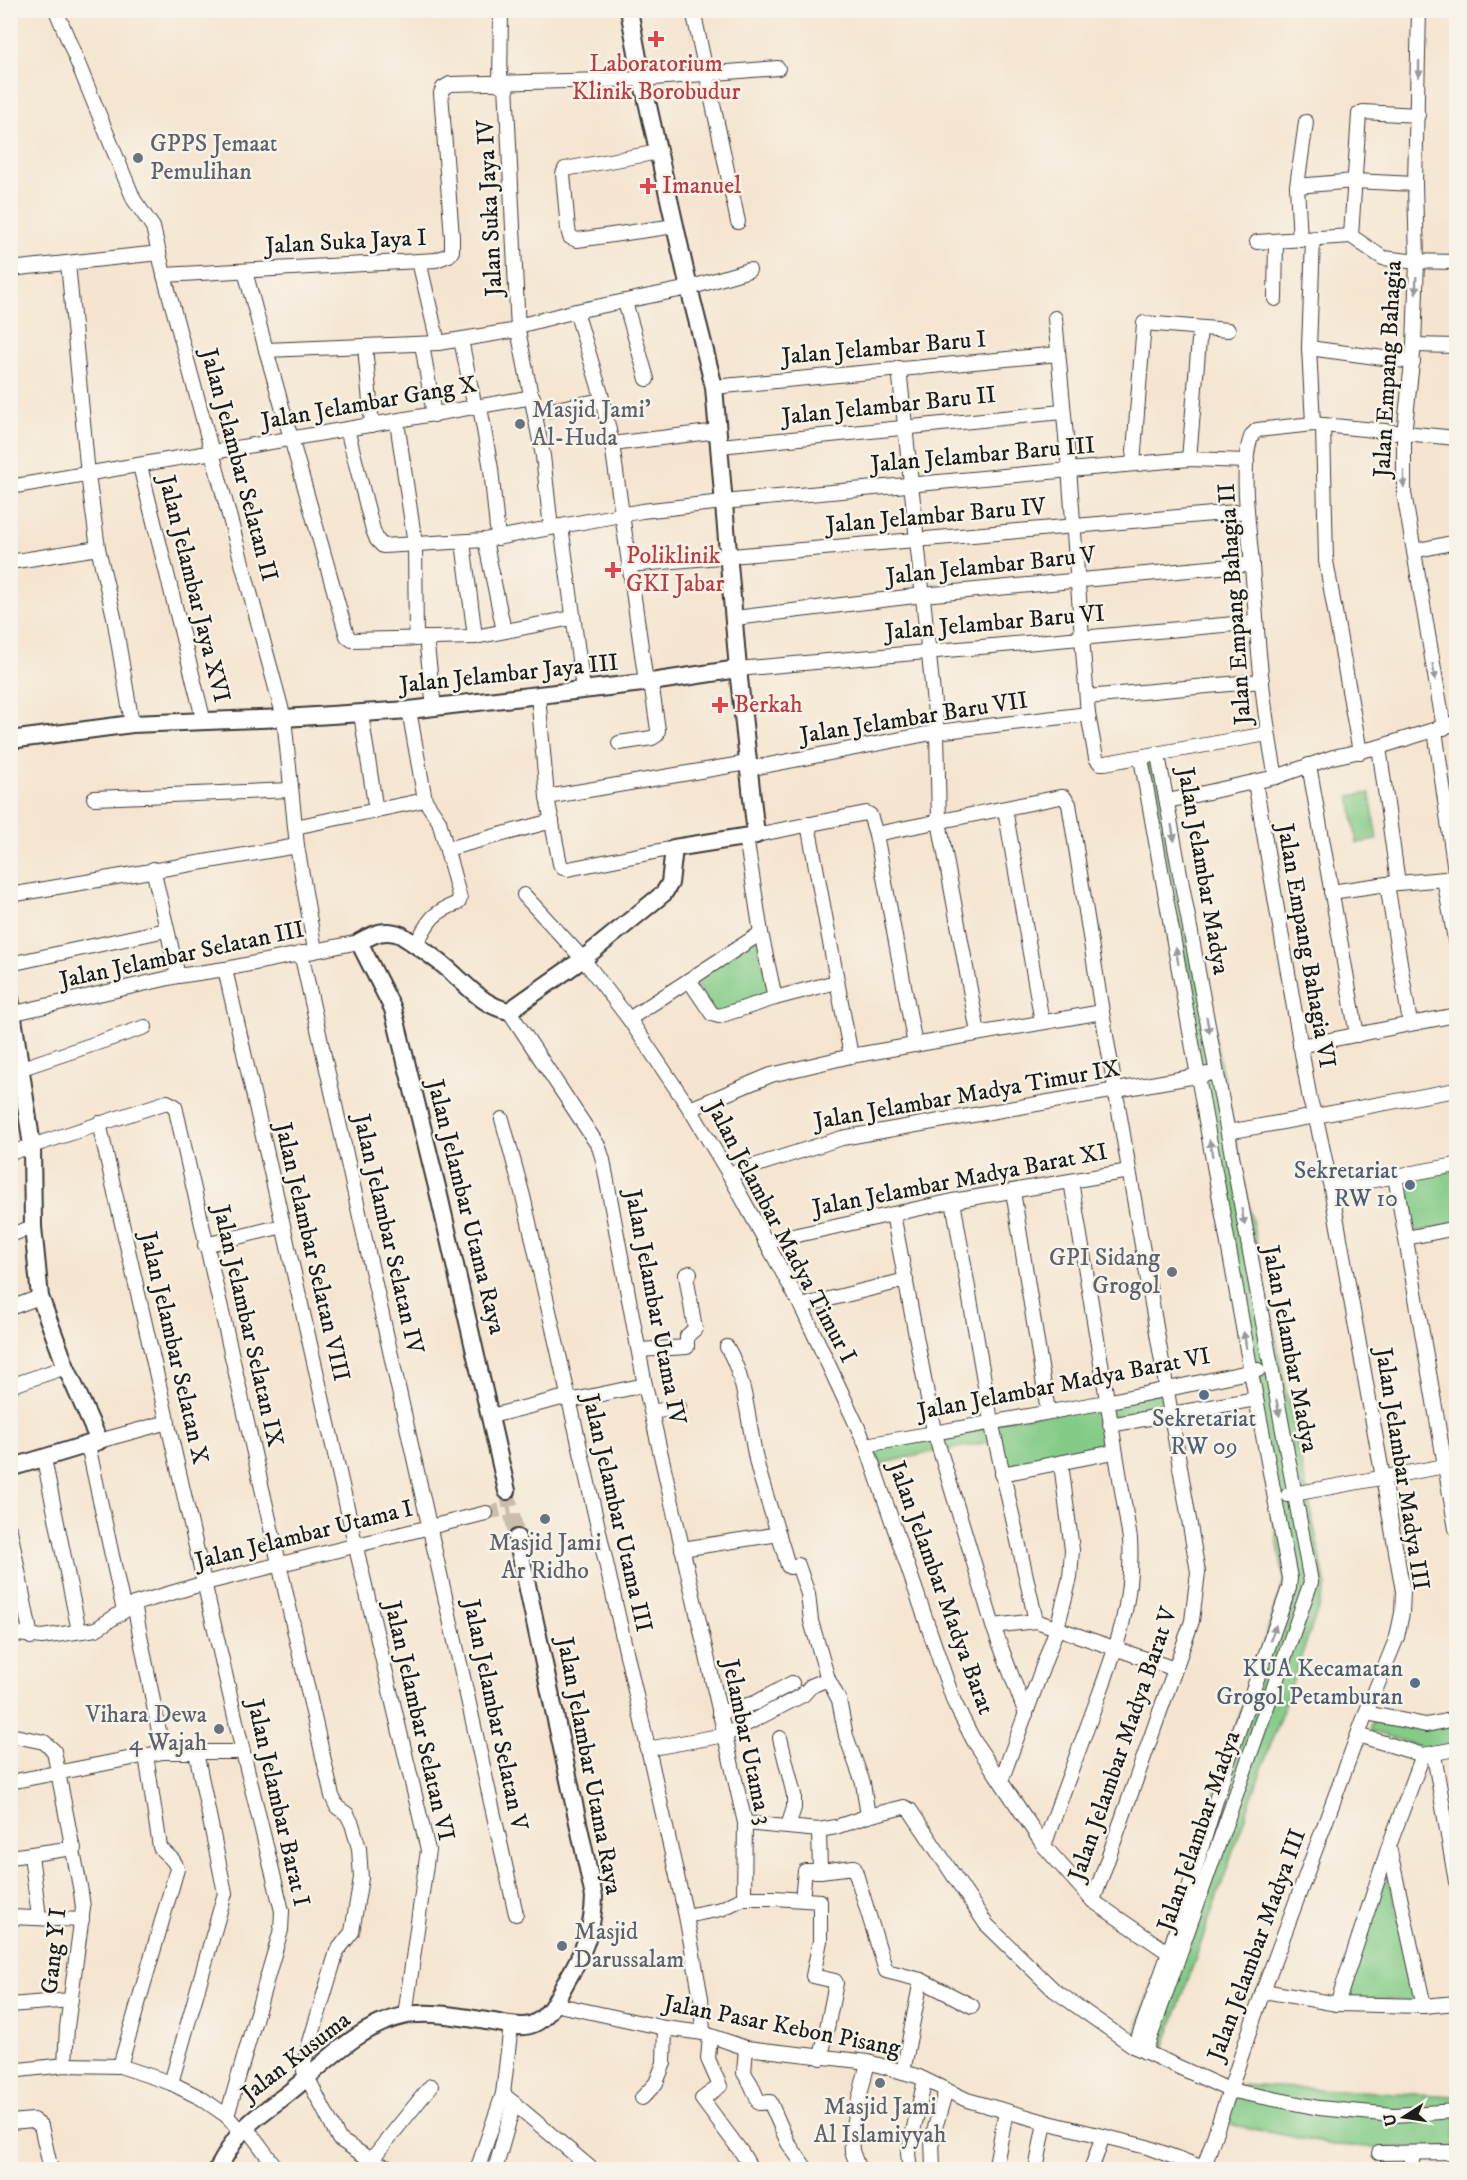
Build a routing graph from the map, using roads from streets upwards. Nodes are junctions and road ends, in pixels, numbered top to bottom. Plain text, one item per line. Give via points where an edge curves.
1 (56, 10) edge
2 (501, 10) edge
3 (629, 10) edge
4 (693, 10) edge
5 (1419, 10) edge
6 (778, 68) dead end
7 (707, 74) junction
8 (642, 79) junction
9 (503, 84) junction
10 (1418, 115) junction
11 (1306, 122) dead end
12 (659, 152) junction
13 (1354, 181) junction
14 (1415, 184) junction
15 (1297, 186) junction
16 (738, 222) dead end
17 (675, 226) junction
18 (1351, 236) junction
19 (1307, 239) junction
20 (1276, 241) junction
21 (1257, 242) dead end
22 (159, 253) junction
23 (419, 261) junction
24 (1417, 261) junction
25 (1456, 262) edge
26 (68, 263) junction
27 (10, 269) edge
28 (246, 270) junction
29 (749, 270) dead end
30 (164, 275) junction
31 (689, 288) junction
32 (1275, 299) dead end
33 (625, 302) junction
34 (576, 311) junction
35 (1054, 318) dead end
36 (518, 328) junction
37 (1200, 328) junction
38 (1228, 330) dead end
39 (461, 340) junction
40 (438, 343) junction
41 (422, 344) junction
42 (1414, 345) junction
43 (365, 346) junction
44 (1456, 346) edge
45 (1309, 348) junction
46 (266, 350) junction
47 (1058, 354) junction
48 (1413, 362) junction
49 (899, 368) junction
50 (647, 379) dead end
51 (714, 387) junction
52 (532, 397) junction
53 (602, 400) junction
54 (478, 407) junction
55 (1062, 412) junction
56 (535, 413) junction
57 (434, 415) junction
58 (397, 422) junction
59 (372, 425) junction
60 (1318, 425) junction
61 (906, 427) junction
62 (347, 429) junction
63 (1404, 434) junction
64 (290, 438) junction
65 (1456, 438) edge
66 (719, 439) junction
67 (612, 444) junction
68 (213, 453) junction
69 (1189, 459) junction
70 (1247, 461) junction
71 (1133, 464) junction
72 (140, 466) junction
73 (1069, 469) junction
74 (88, 475) junction
75 (912, 484) junction
76 (10, 487) edge
77 (723, 502) junction
78 (1247, 511) junction
79 (622, 515) junction
80 (1073, 526) junction
81 (556, 527) junction
82 (492, 539) junction
83 (917, 539) junction
84 (463, 542) junction
85 (1456, 542) edge
86 (415, 544) junction
87 (98, 548) junction
88 (1414, 551) junction
89 (729, 558) junction
90 (10, 562) edge
91 (1252, 564) junction
92 (628, 566) junction
93 (1078, 579) junction
94 (923, 595) junction
95 (572, 618) junction
96 (735, 618) junction
97 (1256, 622) junction
98 (504, 631) junction
99 (475, 637) junction
100 (421, 638) junction
101 (1082, 638) junction
102 (930, 651) junction
103 (738, 669) junction
104 (1262, 681) junction
105 (648, 682) junction
106 (583, 689) junction
107 (538, 694) junction
108 (1087, 697) junction
109 (434, 706) junction
110 (409, 710) junction
111 (361, 714) junction
112 (1088, 714) junction
113 (284, 718) junction
114 (204, 722) junction
115 (132, 724) junction
116 (1445, 727) edge
117 (937, 732) junction
118 (1267, 734) junction
119 (10, 740) edge
120 (619, 744) dead end
121 (1360, 752) junction
122 (1379, 753) junction
123 (1158, 755) junction
124 (1141, 758) junction
125 (1309, 765) junction
126 (747, 766) junction
127 (1276, 777) junction
128 (1255, 782) junction
129 (291, 790) junction
130 (547, 797) junction
131 (94, 798) dead end
132 (425, 800) junction
133 (1168, 801) junction
134 (1005, 809) junction
135 (376, 811) junction
136 (552, 821) junction
137 (939, 821) junction
138 (808, 824) junction
139 (295, 827) junction
140 (876, 834) junction
141 (751, 836) junction
142 (297, 846) junction
143 (674, 848) junction
144 (447, 849) junction
145 (153, 869) junction
146 (1452, 878) edge
147 (1393, 883) junction
148 (1331, 892) junction
149 (10, 895) edge
150 (524, 896) dead end
151 (166, 930) junction
152 (760, 933) junction
153 (359, 942) junction
154 (416, 944) junction
155 (1456, 945) edge
156 (315, 950) junction
157 (301, 953) junction
158 (583, 959) junction
159 (10, 964) edge
160 (225, 969) junction
161 (178, 976) junction
162 (689, 980) junction
163 (836, 982) junction
164 (775, 998) junction
165 (12, 1008) edge
166 (509, 1011) junction
167 (1102, 1012) junction
168 (1456, 1015) edge
169 (629, 1019) junction
170 (1042, 1023) junction
171 (1410, 1023) junction
172 (144, 1027) dead end
173 (978, 1033) junction
174 (1357, 1035) junction
175 (915, 1045) junction
176 (1300, 1046) junction
177 (851, 1056) junction
178 (16, 1070) edge
179 (1217, 1073) junction
180 (1198, 1076) junction
181 (1456, 1090) edge
182 (1116, 1091) junction
183 (690, 1109) junction
184 (1315, 1117) junction
185 (502, 1119) dead end
186 (99, 1123) junction
187 (1228, 1132) junction
188 (32, 1146) junction
189 (10, 1153) edge
190 (1456, 1165) edge
191 (1129, 1171) junction
192 (729, 1174) junction
193 (1395, 1176) junction
194 (1071, 1181) junction
195 (1331, 1188) junction
196 (1013, 1191) junction
197 (953, 1201) junction
198 (893, 1214) junction
199 (283, 1226) junction
200 (33, 1227) junction
201 (1456, 1228) edge
202 (10, 1235) edge
203 (1406, 1238) junction
204 (765, 1242) junction
205 (205, 1245) junction
206 (690, 1272) dead end
207 (906, 1280) junction
208 (40, 1297) junction
209 (801, 1306) junction
210 (10, 1308) edge
211 (727, 1347) dead end
212 (639, 1350) junction
213 (66, 1367) junction
214 (1270, 1368) junction
215 (1251, 1372) junction
216 (645, 1385) junction
217 (10, 1386) edge
218 (1166, 1389) junction
219 (1256, 1399) junction
220 (568, 1401) junction
221 (1106, 1402) junction
222 (680, 1407) dead end
223 (1048, 1411) junction
224 (652, 1412) junction
225 (1170, 1414) junction
226 (491, 1416) junction
227 (991, 1421) junction
228 (168, 1422) junction
229 (1110, 1425) junction
230 (934, 1431) junction
231 (93, 1443) junction
232 (866, 1445) junction
233 (1114, 1452) junction
234 (44, 1459) junction
235 (1061, 1462) junction
236 (1451, 1465) edge
237 (10, 1468) edge
238 (1002, 1474) junction
239 (1383, 1478) junction
240 (507, 1491) tunnel mouth
241 (1295, 1494) junction
242 (1275, 1497) junction
243 (486, 1513) tunnel mouth
244 (430, 1525) junction
245 (1456, 1528) edge
246 (10, 1530) edge
247 (779, 1534) junction
248 (517, 1538) tunnel mouth
249 (356, 1545) junction
250 (682, 1550) junction
251 (281, 1564) junction
252 (205, 1582) junction
253 (129, 1608) junction
254 (1036, 1621) junction
255 (993, 1626) junction
256 (1057, 1628) junction
257 (79, 1631) junction
258 (10, 1633) edge
259 (701, 1634) joint
260 (32, 1637) junction
261 (1116, 1648) junction
262 (1175, 1669) junction
263 (828, 1679) junction
264 (792, 1683) dead end
265 (719, 1713) junction
266 (1366, 1713) junction
267 (1026, 1714) junction
268 (1456, 1719) edge
269 (1237, 1734) junction
270 (10, 1735) edge
271 (1358, 1735) junction
272 (725, 1736) junction
273 (780, 1737) dead end
274 (1254, 1741) junction
275 (647, 1749) junction
276 (1456, 1749) edge
277 (163, 1752) junction
278 (196, 1752) junction
279 (243, 1752) junction
280 (146, 1755) junction
281 (1230, 1755) junction
282 (1429, 1755) junction
283 (1246, 1762) junction
284 (57, 1773) junction
285 (1001, 1781) junction
286 (10, 1782) edge
287 (868, 1816) junction
288 (745, 1823) junction
289 (788, 1826) junction
290 (819, 1830) junction
291 (1044, 1846) junction
292 (1389, 1846) junction
293 (74, 1848) junction
294 (31, 1855) junction
295 (10, 1857) edge
296 (820, 1871) junction
297 (1456, 1882) edge
298 (744, 1898) junction
299 (802, 1899) junction
300 (1094, 1901) junction
301 (516, 1914) dead end
302 (686, 1916) junction
303 (10, 1917) edge
304 (39, 1917) junction
305 (82, 1920) junction
306 (1169, 1953) junction
307 (921, 1980) junction
308 (1263, 1991) junction
309 (71, 2000) junction
310 (1456, 2003) edge
311 (554, 2004) junction
312 (1337, 2004) junction
313 (10, 2005) edge
314 (1424, 2006) junction
315 (972, 2007) dead end
316 (405, 2016) junction
317 (534, 2024) joint
318 (511, 2025) junction
319 (665, 2028) junction
320 (706, 2035) junction
321 (746, 2048) junction
322 (1140, 2049) junction
323 (821, 2058) junction
324 (868, 2062) junction
325 (65, 2065) junction
326 (120, 2066) junction
327 (10, 2071) edge
328 (903, 2072) junction
329 (307, 2078) junction
330 (925, 2080) junction
331 (171, 2084) junction
332 (431, 2086) dead end
333 (946, 2090) junction
334 (1229, 2090) junction
335 (508, 2098) junction
336 (642, 2098) dead end
337 (1006, 2111) junction
338 (1456, 2111) edge
339 (227, 2116) junction
340 (10, 2122) edge
341 (1045, 2122) junction
342 (244, 2130) junction
343 (1103, 2136) junction
344 (1456, 2152) edge
345 (1379, 2153) dead end
346 (1413, 2153) junction
347 (371, 2160) junction
348 (221, 2167) edge
349 (51, 2169) edge
350 (278, 2169) edge
351 (394, 2169) edge
352 (477, 2169) edge
353 (495, 2169) edge
354 (593, 2169) edge
355 (752, 2169) edge
356 (807, 2169) edge
357 (860, 2169) edge
358 (910, 2169) edge
359 (933, 2169) edge
360 (995, 2169) edge
361 (1035, 2169) edge
362 (1091, 2169) edge
363 (1205, 2169) edge
364 (1411, 2169) edge

1 - 22 street, Jalan Jelambar Selatan II via 134,200 153,227
2 - 9 street, Jalan Suka Jaya IV
3 - 8 street
4 - 7 street
5 -> 10 street, Jalan Empang Bahagia
6 - 7 street, Jalan Suka Jaya I
7 - 8 street, Jalan Suka Jaya I
7 - 16 street
8 - 9 street, Jalan Suka Jaya I
8 - 12 street
9 - 23 street, Jalan Suka Jaya I via 450,84 442,91 452,251 443,258
9 - 36 street, Jalan Suka Jaya IV
10 - 13 street via 1360,113
10 - 14 street, Jalan Empang Bahagia
11 - 15 street
12 - 17 street
12 - 17 street via 565,169 567,229 570,237 577,240
13 - 14 street
13 - 15 street
13 - 18 street
14 - 24 street, Jalan Empang Bahagia
15 - 19 street
17 - 31 street
18 - 19 street
18 - 24 street via 1383,258
19 - 20 street
19 - 45 street via 1313,280
20 - 21 street
20 - 32 street
22 - 26 street
22 - 30 street, Jalan Jelambar Selatan II
23 - 28 street, Jalan Suka Jaya I
23 - 40 street
24 - 25 street
24 -> 42 street, Jalan Empang Bahagia
26 - 27 street
26 - 74 street
28 - 30 street, Jalan Suka Jaya I
28 - 46 street
29 - 31 street
30 - 68 street, Jalan Jelambar Selatan II
31 - 33 street
31 - 51 street
33 - 34 street
33 - 50 street
34 - 36 street
34 - 53 street
35 - 47 street
36 - 39 street
36 - 52 street, Jalan Suka Jaya IV
37 - 38 street
37 - 69 street
37 - 71 street via 1144,323
39 - 40 street
39 - 54 street
40 - 41 street
41 - 43 street
41 - 57 street
42 - 44 street
42 - 48 street, Jalan Empang Bahagia
43 - 46 street
43 - 59 street
45 - 48 street
45 - 60 street
46 - 64 street
47 - 49 street, Jalan Jelambar Baru I
47 - 55 street
48 - 63 street, Jalan Empang Bahagia
49 - 51 street, Jalan Jelambar Baru I
49 - 61 street
51 - 66 street
52 - 54 street, Jalan Jelambar Gang X
52 - 56 street, Jalan Suka Jaya IV
53 - 56 street
53 - 67 street
54 - 57 street, Jalan Jelambar Gang X
54 - 82 street via 491,469
55 - 61 street, Jalan Jelambar Baru II
55 - 73 street
56 - 81 street, Jalan Suka Jaya IV
57 - 58 street, Jalan Jelambar Gang X
58 - 59 street, Jalan Jelambar Gang X
58 - 86 street
59 - 62 street, Jalan Jelambar Gang X
60 - 63 street
60 - 70 street, Jalan Empang Bahagia II via 1257,430 1250,438
60 - 121 street via 1326,561
61 - 66 street, Jalan Jelambar Baru II
61 - 75 street
62 - 64 street, Jalan Jelambar Gang X
62 - 86 street, Jalan Jelambar Baru III via 377,540 383,546
63 - 65 street
63 -> 88 street, Jalan Empang Bahagia via 1404,493
64 - 68 street, Jalan Jelambar Gang X
64 - 100 street via 347,636 352,640
66 - 67 street, Jalan Jelambar Baru II
66 - 77 street
67 - 79 street
68 - 72 street, Jalan Jelambar Gang X
68 - 113 street, Jalan Jelambar Selatan II
69 - 70 street, Jalan Jelambar Baru III
69 - 71 street, Jalan Jelambar Baru III
70 - 78 street, Jalan Empang Bahagia II
71 - 73 street, Jalan Jelambar Baru III
72 - 74 street, Jalan Jelambar Gang X
72 - 114 street, Jalan Jelambar Jaya XVI
73 - 75 street, Jalan Jelambar Baru III
73 - 80 street
74 - 76 street, Jalan Jelambar Gang X
74 - 87 street
75 - 77 street, Jalan Jelambar Baru III
75 - 83 street
77 - 79 street, Jalan Jelambar Baru III
77 - 89 street
78 - 80 street, Jalan Jelambar Baru IV
78 - 91 street, Jalan Empang Bahagia II
79 - 81 street, Jalan Jelambar Baru III
79 - 92 street
80 - 83 street, Jalan Jelambar Baru IV
80 - 93 street
81 - 82 street, Jalan Jelambar Baru III
81 - 95 street, Jalan Suka Jaya IV
82 - 84 street, Jalan Jelambar Baru III
82 - 98 street
83 - 89 street, Jalan Jelambar Baru IV
83 - 94 street
84 - 86 street, Jalan Jelambar Baru III
84 - 99 street
85 - 88 street
86 - 100 street
87 - 90 street
87 - 115 street
88 -> 116 street, Jalan Empang Bahagia
89 - 92 street, Jalan Jelambar Baru IV
89 - 96 street
91 - 93 street, Jalan Jelambar Baru V
91 - 97 street, Jalan Empang Bahagia II
92 - 105 street
93 - 94 street, Jalan Jelambar Baru V
93 - 101 street
94 - 96 street, Jalan Jelambar Baru V
94 - 102 street
95 - 98 street
95 - 106 street, Jalan Suka Jaya IV
96 - 103 street
97 - 101 street, Jalan Jelambar Baru VI
97 - 104 street, Jalan Empang Bahagia II
98 - 99 street
99 - 100 street
100 - 109 street
101 - 102 street, Jalan Jelambar Baru VI
101 - 108 street
102 - 103 street, Jalan Jelambar Baru VI
102 - 117 street
103 - 105 street, Jalan Jelambar Jaya III
103 - 126 street
104 - 108 street
104 - 118 street, Jalan Empang Bahagia II
105 - 106 street, Jalan Jelambar Jaya III
105 - 120 street via 657,735
106 - 107 street, Jalan Jelambar Jaya III
107 - 109 street, Jalan Jelambar Jaya III
107 - 130 street
108 - 112 street
109 - 110 street, Jalan Jelambar Jaya III
110 - 111 street, Jalan Jelambar Jaya III
110 - 132 street
111 - 113 street, Jalan Jelambar Jaya III
111 - 135 street
112 - 117 street, Jalan Jelambar Baru VII
112 - 124 street via 1100,763
113 - 114 street, Jalan Jelambar Jaya III
113 - 129 street, Jalan Jelambar Selatan II
114 - 115 street, Jalan Jelambar Jaya III
115 - 119 street, Jalan Jelambar Jaya III
116 - 122 street
116 - 146 street, Jalan Empang Bahagia
117 - 126 street, Jalan Jelambar Baru VII
117 - 137 street
118 - 123 street
118 - 127 street, Jalan Empang Bahagia II
121 - 122 street
121 - 125 street
122 - 147 street
123 - 124 street, Jalan Jelambar Madya
123 - 133 street, Jalan Jelambar Madya
180 -> 124 street, Jalan Jelambar Madya
125 - 127 street
125 - 148 street
126 - 130 street, Jalan Jelambar Baru VII
126 - 141 street
127 - 128 street
128 - 133 street
128 - 176 street, Jalan Empang Bahagia VI
129 - 131 street
129 - 139 street, Jalan Jelambar Selatan II
130 - 136 street
132 - 135 street
132 - 144 street via 439,821
133 -> 179 street, Jalan Jelambar Madya
134 - 137 street
134 - 167 street, Jalan Jelambar Madya Barat V via 1060,797 1069,804
134 - 170 street
135 - 139 street
136 - 143 street via 563,868
136 - 144 street
137 - 140 street
137 - 173 street
138 - 140 street via 868,813
138 - 141 street
138 - 163 street
139 - 142 street, Jalan Jelambar Selatan II
140 - 175 street
141 - 143 street
141 - 152 street
142 - 145 street
142 - 156 street, Jalan Jelambar Selatan II
143 - 158 street via 668,889
144 - 154 street via 460,902 435,914
145 - 149 street
145 - 151 street
146 - 147 street
146 - 155 street, Jalan Empang Bahagia
147 - 148 street
147 - 171 street
148 - 174 street
150 - 158 street, Jalan Jelambar Madya Timur I
151 - 159 street
151 - 161 street
152 - 162 street
152 - 164 street
153 - 154 street via 378,932 393,932
153 - 156 street, Jalan Jelambar Selatan III
153 - 226 street, Jalan Jelambar Utama Raya via 393,1009
154 - 166 street via 478,998
156 - 157 street, Jalan Jelambar Selatan III
157 - 160 street, Jalan Jelambar Selatan III
157 - 244 street, Jalan Jelambar Selatan IV
158 - 166 street
158 - 169 street, Jalan Jelambar Madya Timur I
160 - 161 street, Jalan Jelambar Selatan III
160 - 199 street, Jalan Jelambar Selatan VIII
161 - 165 street, Jalan Jelambar Selatan III
162 - 164 street via 715,1016
162 - 169 street
163 - 164 street
163 - 177 street
165 - 178 street
166 - 212 street, Jalan Jelambar Utama IV via 598,1147
167 - 170 street
167 - 182 street, Jalan Jelambar Madya Barat V
168 - 171 street
169 - 183 street, Jalan Jelambar Madya Timur I
170 - 173 street
171 - 174 street
172 - 178 street
173 - 175 street
174 - 176 street
175 - 177 street
176 - 184 street, Jalan Empang Bahagia VI
177 - 183 street via 771,1075
178 - 188 street
179 - 180 street, Jalan Jelambar Madya Timur IX
179 - 187 street, Jalan Jelambar Madya
180 - 182 street, Jalan Jelambar Madya Timur IX
215 -> 180 street, Jalan Jelambar Madya
181 - 184 street
182 - 191 street, Jalan Jelambar Madya Barat V
182 - 192 street, Jalan Jelambar Madya Timur IX via 842,1138
183 - 192 street, Jalan Jelambar Madya Timur I
184 - 187 street
184 - 195 street, Jalan Jelambar Madya III
185 - 220 street, Jalan Jelambar Utama III
186 - 188 street
186 - 205 street, Jalan Jelambar Selatan IX via 167,1102 175,1106
186 - 228 street, Jalan Jelambar Selatan X
187 -> 214 street, Jalan Jelambar Madya
188 - 189 street
188 - 200 street
190 - 193 street
191 - 194 street, Jalan Jelambar Madya Barat XI
191 - 218 street, Jalan Jelambar Madya Barat V
192 - 204 street, Jalan Jelambar Madya Timur I
193 - 195 street
193 - 203 street
194 - 196 street, Jalan Jelambar Madya Barat XI
194 - 221 street
195 - 239 street, Jalan Jelambar Madya III
196 - 197 street, Jalan Jelambar Madya Barat XI
196 - 223 street
197 - 198 street, Jalan Jelambar Madya Barat XI
197 - 227 street
198 - 204 street, Jalan Jelambar Madya Barat XI
198 - 207 street
199 - 205 street
199 - 249 street, Jalan Jelambar Selatan VIII
200 - 202 street
200 - 208 street
201 - 203 street
203 - 236 street
204 - 209 street, Jalan Jelambar Madya Timur I
205 - 251 street, Jalan Jelambar Selatan IX
206 - 212 street via 686,1275 695,1329 687,1336 688,1346
207 - 209 street
207 - 230 street
208 - 210 street
208 - 213 street
209 - 232 street, Jalan Jelambar Madya Timur I
211 - 247 street via 735,1362 758,1466
212 - 216 street, Jalan Jelambar Utama IV
213 - 217 street
213 - 231 street
214 - 215 street, Jalan Jelambar Madya Barat VI
214 -> 241 street, Jalan Jelambar Madya
215 - 218 street, Jalan Jelambar Madya Barat VI
215 - 219 street, Jalan Jelambar Madya
216 - 220 street
216 - 224 street, Jalan Jelambar Utama IV
218 - 221 street, Jalan Jelambar Madya Barat VI
218 - 225 street, Jalan Jelambar Madya Barat V
219 - 225 street
219 - 242 street, Jalan Jelambar Madya
220 - 226 street via 562,1398
220 - 275 street, Jalan Jelambar Utama III
221 - 223 street, Jalan Jelambar Madya Barat VI
221 - 229 street
222 - 224 street
223 - 227 street, Jalan Jelambar Madya Barat VI
224 - 250 street, Jalan Jelambar Utama IV
225 - 229 street
225 - 262 street, Jalan Jelambar Madya Barat V via 1198,1572 1192,1621
226 - 240 street, Jalan Jelambar Utama Raya
227 - 230 street, Jalan Jelambar Madya Barat VI
227 - 238 street
228 - 231 street
228 - 252 street, Jalan Jelambar Selatan X
229 - 233 street
230 - 232 street, Jalan Jelambar Madya Barat VI
230 - 255 street
231 - 234 street
231 - 253 street
232 - 285 street, Jalan Jelambar Madya Barat via 954,1702
233 - 235 street
233 - 261 street via 1131,1559 1128,1602
234 - 237 street
234 - 257 street
235 - 238 street
235 - 256 street via 1072,1557
236 - 239 street
236 - 245 street
238 - 254 street
239 - 241 street
239 - 266 street, Jalan Jelambar Madya III via 1402,1592 1402,1614 1397,1637
241 - 242 street
241 - 274 street, Jalan Jelambar Madya via 1311,1582
269 -> 242 street, Jalan Jelambar Madya via 1290,1584
243 - 244 street, Jalan Jelambar Utama I
244 - 249 street, Jalan Jelambar Utama I
244 - 301 street, Jalan Jelambar Selatan V
246 - 260 street
247 - 250 street
247 - 263 street via 788,1566 798,1565 808,1594 811,1621
248 - 311 street, Jalan Jelambar Utama Raya via 594,1897 590,1934
249 - 251 street, Jalan Jelambar Utama I
249 - 316 street, Jalan Jelambar Selatan VI via 428,1850
250 - 259 street, Jalan Jelambar Utama IV
251 - 252 street, Jalan Jelambar Utama I
251 - 329 street, Jalan Jelambar Selatan IX via 332,1796 350,1819 361,1878 352,1932 337,1951 304,2062
252 - 253 street, Jalan Jelambar Utama I
252 - 279 street, Jalan Jelambar Barat I
253 - 257 street, Jalan Jelambar Utama I via 96,1629
253 - 277 street
254 - 255 street
254 - 256 street
255 - 267 street
256 - 261 street
256 - 267 street
257 - 260 street, Jalan Jelambar Utama I
258 - 260 street, Jalan Jelambar Utama I
259 - 265 street, Jelambar Utama 3
261 - 262 street
261 - 291 street
262 - 300 street, Jalan Jelambar Madya Barat V
263 - 272 street
263 - 287 street via 839,1700 846,1736 863,1783
264 - 265 street via 755,1703
265 - 272 street, Jelambar Utama 3
266 - 268 street via 1426,1725
266 - 271 street, Jalan Jelambar Madya III
267 - 285 street
269 - 274 street
269 - 281 street, Jalan Jelambar Madya
270 - 284 street, Gang Y I via 49,1746 54,1751
271 - 282 street
271 - 308 street, Jalan Jelambar Madya III
272 - 275 street
272 - 288 street, Jelambar Utama 3
273 - 289 street via 794,1801
274 - 283 street, Jalan Jelambar Madya
275 - 302 street, Jalan Jelambar Utama III
276 - 282 street
277 - 278 street
277 - 280 street
278 - 279 street
278 - 331 street via 225,1893
279 - 339 street, Jalan Jelambar Barat I via 282,1922
280 - 284 street
280 - 326 street via 160,1847 175,1861 177,1869
281 - 283 street
281 - 306 street, Jalan Jelambar Madya
282 - 292 street
282 - 297 street
283 - 322 street, Jalan Jelambar Madya via 1179,1958
284 - 286 street
284 - 293 street, Gang Y I
285 - 291 street, Jalan Jelambar Madya Barat
287 - 290 street
287 - 322 street via 904,1807 910,1810 986,1924 1054,1990
288 - 289 street
288 - 298 street, Jelambar Utama 3
289 - 290 street
290 - 296 street
291 - 300 street, Jalan Jelambar Madya Barat
292 - 312 street
292 - 314 street
293 - 294 street
293 - 305 street, Gang Y I
294 - 295 street
294 - 304 street
296 - 299 street via 805,1871
296 - 307 street via 854,1867 885,1969
298 - 299 street
298 - 302 street via 721,1910
299 - 323 street via 820,1902 820,1941 814,1977 836,1982
300 - 306 street, Jalan Jelambar Madya Barat
302 - 320 street, Jalan Jelambar Utama III
303 - 304 street
304 - 305 street
305 - 309 street, Gang Y I
306 - 322 street, Jalan Jelambar Madya
307 - 315 street
307 - 328 street
308 - 312 street
308 - 334 street, Jalan Jelambar Madya III
309 - 313 street
309 - 325 street, Gang Y I
310 - 314 street
311 - 317 street, Jalan Jelambar Utama Raya
311 - 319 street, Jalan Pasar Kebon Pisang
312 - 314 street
316 - 318 street, Jalan Kusuma via 452,2016
316 - 329 street, Jalan Kusuma via 358,2036
317 - 318 street, Jalan Kusuma
318 - 335 street
319 - 320 street, Jalan Pasar Kebon Pisang
319 - 336 street via 664,2063 656,2083
320 - 321 street, Jalan Pasar Kebon Pisang
320 - 355 street, Jalan Jelambar Utama III via 708,2059 720,2086 702,2099
321 - 323 street, Jalan Pasar Kebon Pisang
321 - 356 street via 744,2073 759,2103 770,2102 788,2143
322 - 334 street
323 - 324 street, Jalan Pasar Kebon Pisang
324 - 328 street, Jalan Pasar Kebon Pisang
324 - 357 street via 851,2133
325 - 326 street
325 - 327 street
326 - 331 street
328 - 330 street, Jalan Pasar Kebon Pisang
329 - 342 street, Jalan Kusuma
329 - 347 street via 339,2139
330 - 333 street, Jalan Pasar Kebon Pisang
330 - 358 street via 908,2153
331 - 339 street
332 - 347 street
333 - 337 street, Jalan Pasar Kebon Pisang
333 - 359 street via 932,2138
334 - 338 street via 1360,2113
334 - 363 street, Jalan Jelambar Madya III
335 - 352 street
335 - 353 street
335 - 354 street
337 - 341 street, Jalan Pasar Kebon Pisang
337 - 360 street
339 - 342 street
340 - 349 street via 33,2120 41,2126
341 - 343 street, Jalan Pasar Kebon Pisang
341 - 361 street
342 - 348 street, Jalan Kusuma
342 - 350 street
343 - 362 street
343 - 363 street, Jalan Pasar Kebon Pisang via 1161,2151
344 - 346 street
345 - 346 street
346 - 364 street
347 - 351 street

